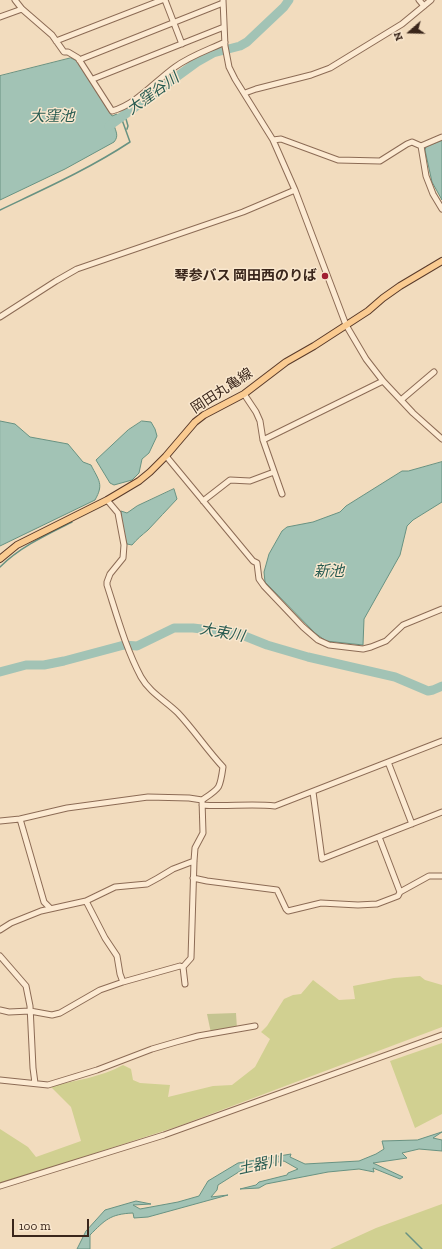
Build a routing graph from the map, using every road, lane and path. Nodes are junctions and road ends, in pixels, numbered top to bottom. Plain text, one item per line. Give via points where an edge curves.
1 (15, 0) edge
2 (164, 0) edge
3 (419, 0) edge
4 (432, 0) edge
5 (223, 1) edge
6 (424, 6) junction
7 (22, 9) junction
8 (0, 17) edge
9 (173, 22) junction
10 (224, 27) junction
11 (56, 41) junction
12 (182, 44) junction
13 (225, 46) junction
14 (80, 60) junction
15 (93, 79) junction
16 (245, 94) junction
17 (442, 137) edge
18 (273, 140) junction
19 (420, 146) junction
20 (296, 190) junction
21 (442, 209) edge
22 (442, 261) edge
23 (0, 317) edge
24 (346, 325) junction
25 (434, 372) dead end
26 (383, 381) junction
27 (244, 394) junction
28 (401, 400) junction
29 (442, 439) edge
30 (263, 440) junction
31 (166, 456) junction
32 (274, 472) junction
33 (282, 494) dead end
34 (107, 500) junction
35 (203, 501) junction
36 (0, 559) edge
37 (442, 609) edge
38 (442, 741) edge
39 (388, 762) junction
40 (314, 792) junction
41 (202, 802) junction
42 (442, 812) edge
43 (20, 819) junction
44 (0, 821) edge
45 (412, 824) junction
46 (379, 837) junction
47 (194, 861) junction
48 (442, 876) edge
49 (193, 878) junction
50 (400, 892) junction
51 (86, 901) junction
52 (50, 908) junction
53 (0, 930) edge
54 (0, 956) edge
55 (183, 967) junction
56 (123, 982) junction
57 (185, 984) dead end
58 (0, 1010) edge
59 (30, 1011) junction
60 (255, 1026) dead end
61 (442, 1035) edge
62 (0, 1080) edge
63 (35, 1084) junction
64 (0, 1186) edge

1 - 7 street
2 - 9 street
2 - 11 street
3 - 6 street
4 - 6 street
5 - 9 street
5 - 10 street
6 - 16 street via 387,34 330,68
7 - 8 street
7 - 11 street
9 - 12 street
9 - 14 street
10 - 12 street
10 - 13 street
11 - 14 street via 64,52
12 - 15 street
13 - 15 street via 186,60 123,108 112,111
13 - 16 street via 232,74
14 - 15 street
16 - 18 street
17 - 19 street
18 - 19 street via 281,139 338,160 380,161 412,142
18 - 20 street
19 - 21 street via 426,176
20 - 23 street via 243,212 77,269
20 - 24 street
22 - 24 main road, 岡田丸亀線 via 400,286
24 - 26 street via 361,352
24 - 27 main road, 岡田丸亀線 via 286,362
25 - 28 street
26 - 28 street
26 - 30 street
27 - 30 street via 260,421
27 - 31 main road, 岡田丸亀線 via 195,422
28 - 29 street
30 - 32 street
31 - 34 main road, 岡田丸亀線 via 139,481
31 - 35 street
32 - 33 street
32 - 35 street via 250,481 230,480
34 - 36 main road, 岡田丸亀線 via 17,545
34 - 41 street via 118,513 124,544 123,558 110,574 107,585 127,646 146,685 178,714 223,768 217,790
35 - 37 street via 257,563 259,579 264,586 303,627 318,640 329,645 363,649 371,647 386,641 403,625
38 - 39 street
39 - 40 street
39 - 45 street
40 - 41 street via 275,806 256,804 220,807
40 - 46 street via 322,859
41 - 43 street via 189,798 148,797 67,808
41 - 47 street via 203,833 195,848
42 - 45 street
43 - 44 street
43 - 52 street via 44,902
45 - 46 street
46 - 50 street
47 - 49 street
47 - 51 street via 187,862 147,884 115,887
48 - 50 street via 429,876
49 - 50 street via 277,890 288,911 321,903 377,904 398,896
49 - 55 street via 191,958
51 - 52 street
51 - 56 street via 116,956
52 - 53 street
54 - 59 street via 26,986
55 - 56 street
55 - 57 street
56 - 59 street via 100,990 60,1013 52,1015
58 - 59 street
59 - 63 street
60 - 63 street via 198,1036 64,1081 48,1085
61 - 64 street via 164,1135
62 - 63 street

